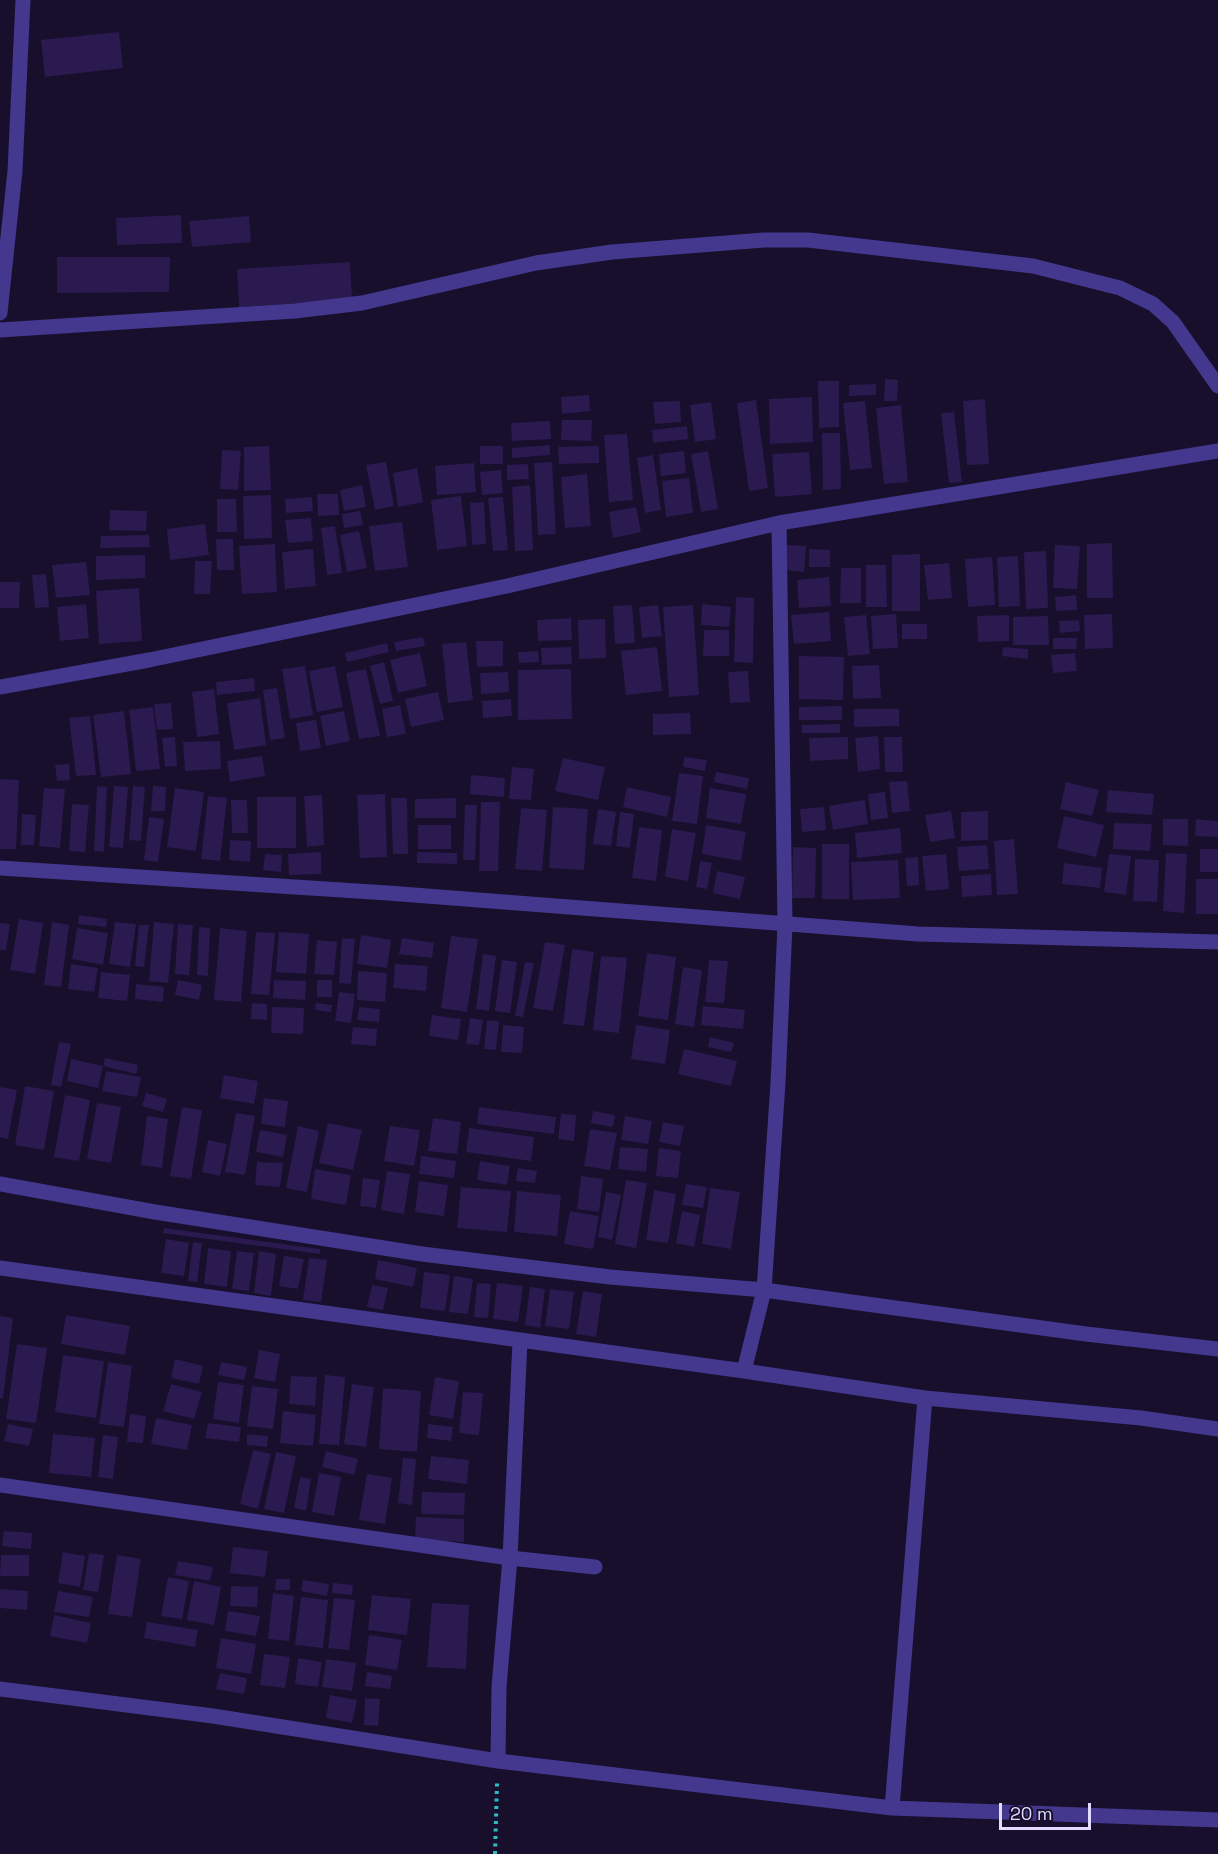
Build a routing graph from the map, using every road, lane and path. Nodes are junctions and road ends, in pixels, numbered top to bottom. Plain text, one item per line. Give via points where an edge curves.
1 (23, 0) edge
2 (0, 313) edge
3 (0, 330) edge
4 (1218, 386) edge
5 (1218, 452) edge
6 (779, 523) junction
7 (0, 687) edge
8 (0, 868) edge
9 (785, 925) junction
10 (1218, 942) edge
11 (0, 1184) edge
12 (0, 1268) edge
13 (764, 1290) junction
14 (520, 1341) junction
15 (1218, 1349) edge
16 (744, 1371) junction
17 (924, 1398) junction
18 (1218, 1429) edge
19 (0, 1485) edge
20 (510, 1558) junction
21 (595, 1568) dead end
22 (0, 1689) edge
23 (498, 1761) junction
24 (892, 1808) junction
25 (1218, 1820) edge
26 (495, 1854) edge

1 - 2 street via 15,171
3 - 4 street via 295,311 362,303 536,263 601,253 808,240 1033,266 1120,288 1153,304 1173,322
5 - 6 street
6 - 7 street via 507,586
6 - 9 street
8 - 9 street via 377,892
9 - 10 street via 930,934
9 - 13 street
11 - 13 street via 422,1254 610,1277
12 - 14 street
13 - 15 street
13 - 16 street
14 - 16 street
14 - 20 street
16 - 17 street
17 - 18 street
17 - 24 street
19 - 20 street
20 - 21 street
20 - 23 street via 499,1687
22 - 23 street via 213,1716
23 - 24 street
23 - 26 path
24 - 25 street

